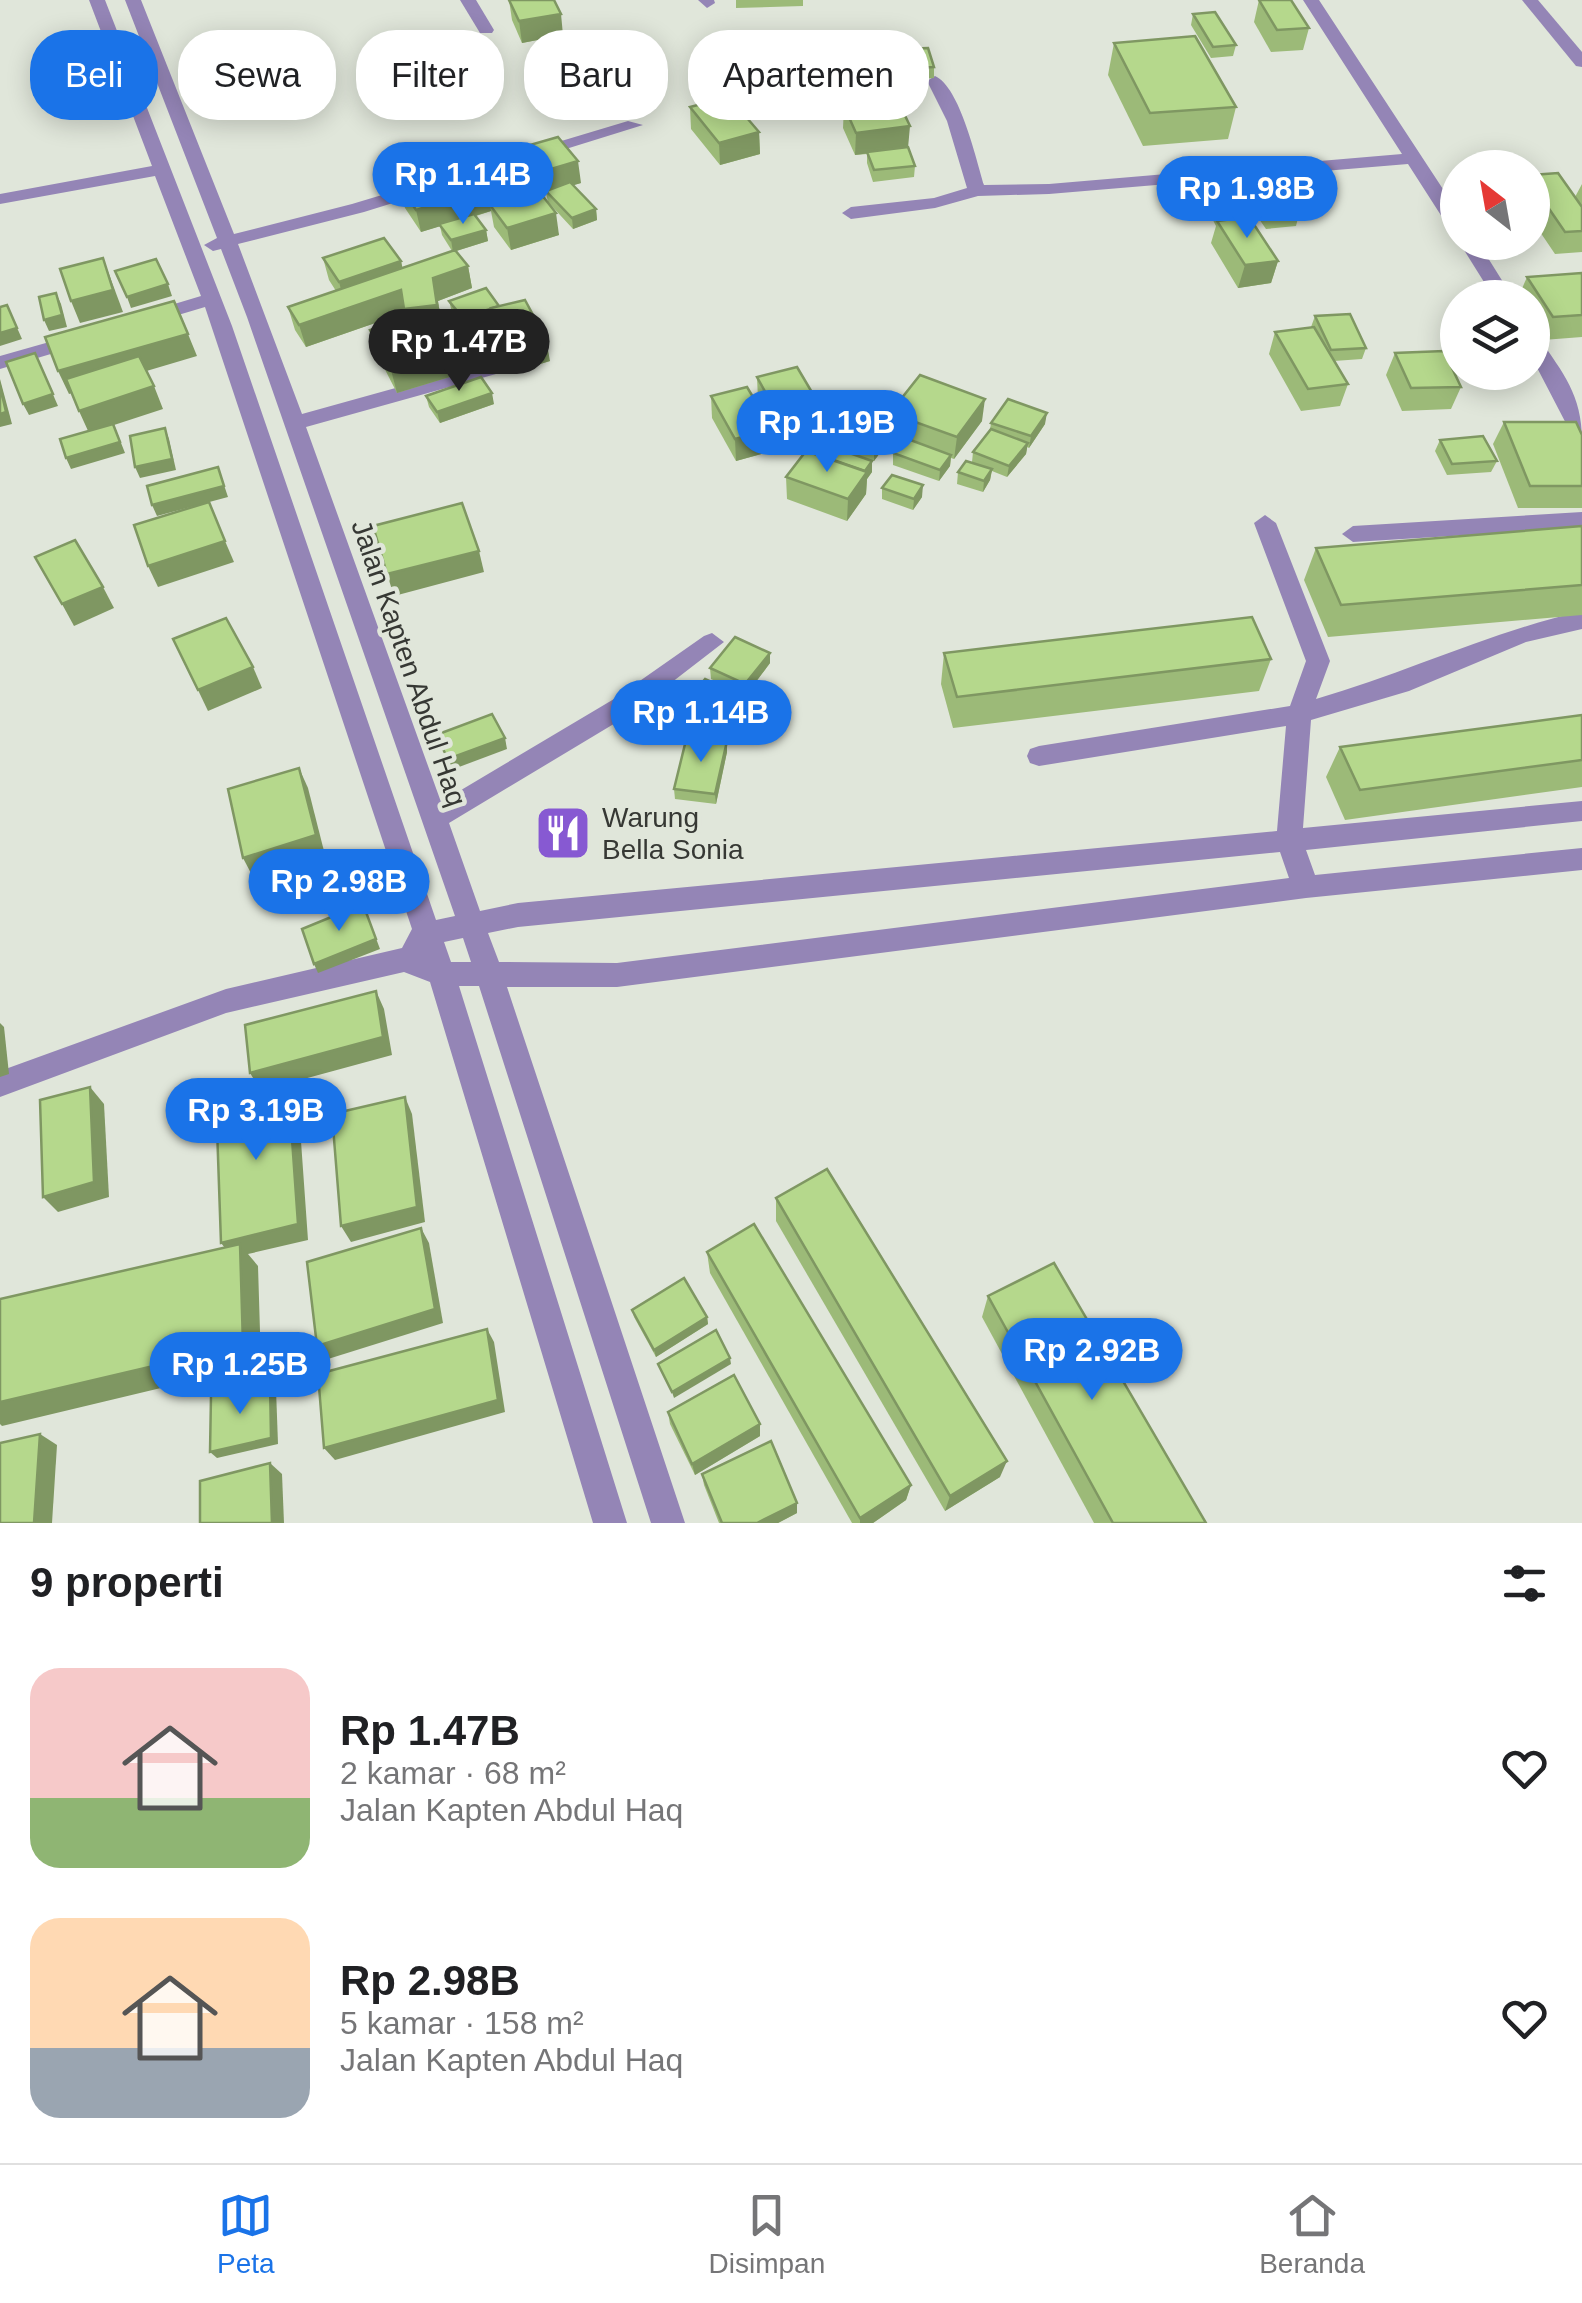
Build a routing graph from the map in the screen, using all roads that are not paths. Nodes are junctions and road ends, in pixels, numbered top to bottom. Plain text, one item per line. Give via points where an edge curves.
1 (96, 0) edge
2 (133, 0) edge
3 (468, 0) edge
4 (1311, 0) edge
5 (1530, 0) edge
6 (486, 30) dead end
7 (1582, 62) edge
8 (935, 82) edge
9 (634, 125) dead end
10 (1412, 158) junction
11 (163, 169) junction
12 (976, 192) junction
13 (0, 198) edge
14 (1440, 200) edge
15 (851, 213) dead end
16 (226, 241) junction
17 (194, 250) junction
18 (211, 299) junction
19 (0, 363) edge
20 (490, 369) dead end
21 (1550, 369) edge
22 (1559, 383) junction
23 (1582, 388) edge
24 (294, 423) junction
25 (1582, 433) edge
26 (1582, 520) edge
27 (1265, 523) dead end
28 (1352, 534) dead end
29 (346, 570) junction
30 (307, 580) junction
31 (1582, 620) edge
32 (712, 642) dead end
33 (1299, 714) junction
34 (1040, 756) dead end
35 (1582, 811) edge
36 (432, 820) junction
37 (1289, 840) junction
38 (1582, 859) edge
39 (1306, 887) junction
40 (469, 924) junction
41 (425, 934) junction
42 (404, 960) junction
43 (442, 974) junction
44 (490, 974) junction
45 (0, 1084) edge
46 (610, 1523) edge
47 (668, 1523) edge

1 - 11 street
2 - 16 street, Jalan Kapten Abdul Haq
3 - 6 street
4 - 10 street
5 - 7 street
8 - 12 street via 956,121
9 - 16 street
10 - 12 street
10 - 14 street
11 - 13 street
11 - 17 street
12 - 15 street via 935,204
16 - 17 street
16 - 24 street, Jalan Kapten Abdul Haq
17 - 18 street
18 - 19 street
18 - 30 street
20 - 24 street
21 - 22 street
22 - 23 street
22 - 25 street
24 - 29 street, Jalan Kapten Abdul Haq
26 - 28 street
27 - 33 street via 1318,661
29 - 30 street
29 - 36 street, Jalan Kapten Abdul Haq
30 - 41 street
31 - 33 street via 1520,634 1400,684
32 - 36 street via 623,706
33 - 34 street
33 - 37 street
35 - 37 street
36 - 40 street, Jalan Kapten Abdul Haq
37 - 39 street
37 - 40 street
38 - 39 street
39 - 44 street via 617,975
40 - 41 street
40 - 44 street, Jalan Kapten Abdul Haq
41 - 42 street
41 - 43 street
42 - 43 street
42 - 45 street via 226,1001
43 - 44 street
43 - 46 street
44 - 47 street, Jalan Kapten Abdul Haq

